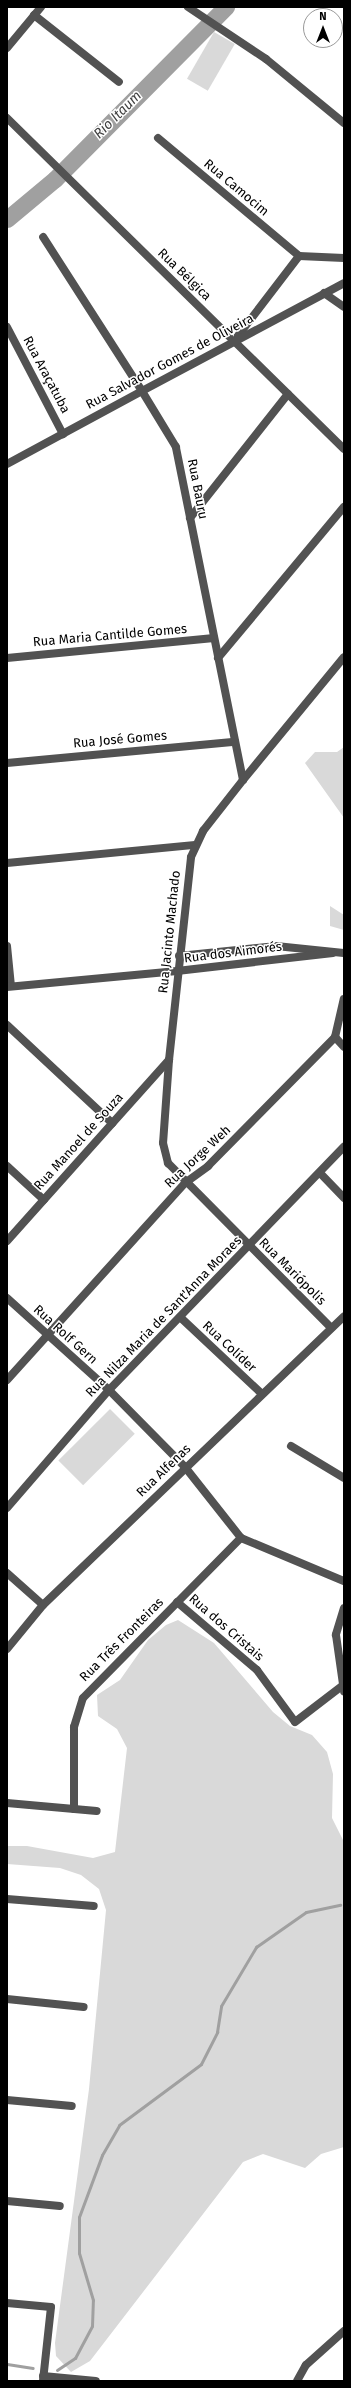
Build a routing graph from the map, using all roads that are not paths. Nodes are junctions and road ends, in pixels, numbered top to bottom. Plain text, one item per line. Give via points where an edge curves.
1 (42, 7) edge
2 (188, 7) edge
3 (34, 16) junction
4 (7, 48) edge
5 (119, 82) dead end
6 (7, 118) edge
7 (344, 123) edge
8 (158, 138) dead end
9 (42, 238) dead end
10 (299, 256) junction
11 (344, 258) edge
12 (344, 283) edge
13 (324, 293) junction
14 (344, 307) edge
15 (7, 327) edge
16 (234, 341) junction
17 (142, 391) junction
18 (288, 394) junction
19 (63, 434) junction
20 (344, 449) edge
21 (7, 464) edge
22 (344, 507) edge
23 (190, 518) junction
24 (214, 638) junction
25 (7, 658) edge
26 (218, 658) junction
27 (344, 658) edge
28 (235, 742) junction
29 (7, 762) edge
30 (243, 780) junction
31 (195, 845) junction
32 (7, 863) edge
33 (7, 946) edge
34 (343, 952) edge
35 (178, 956) junction
36 (177, 971) junction
37 (9, 987) edge
38 (344, 999) edge
39 (7, 1025) edge
40 (335, 1037) junction
41 (344, 1047) edge
42 (169, 1060) junction
43 (112, 1123) junction
44 (344, 1147) edge
45 (7, 1166) edge
46 (320, 1172) junction
47 (184, 1183) junction
48 (344, 1198) edge
49 (44, 1200) junction
50 (7, 1241) edge
51 (249, 1246) junction
52 (7, 1298) edge
53 (344, 1316) edge
54 (180, 1317) junction
55 (331, 1328) junction
56 (48, 1335) junction
57 (7, 1380) edge
58 (109, 1390) junction
59 (262, 1394) junction
60 (291, 1446) dead end
61 (185, 1467) junction
62 (344, 1478) edge
63 (7, 1508) edge
64 (241, 1538) junction
65 (7, 1573) edge
66 (344, 1581) edge
67 (177, 1602) junction
68 (43, 1605) junction
69 (344, 1608) edge
70 (7, 1649) edge
71 (343, 1689) edge
72 (7, 1803) edge
73 (74, 1808) junction
74 (98, 1810) dead end
75 (7, 1899) edge
76 (94, 1906) dead end
77 (7, 1999) edge
78 (84, 2007) dead end
79 (7, 2100) edge
80 (72, 2106) dead end
81 (7, 2201) edge
82 (60, 2206) dead end
83 (7, 2303) edge
84 (344, 2331) edge
85 (43, 2378) edge
86 (96, 2381) edge
87 (297, 2381) edge

1 - 3 street
2 - 7 street via 266,59
3 - 4 street
3 - 5 street
6 - 16 street, Rua Bélgica
8 - 10 street, Rua Camocim
9 - 17 street, Rua Bauru
10 - 11 street
10 - 16 street
12 - 13 street, Rua Salvador Gomes de Oliveira
13 - 14 street
13 - 16 street, Rua Salvador Gomes de Oliveira
15 - 19 street, Rua Araçatuba
16 - 17 street, Rua Salvador Gomes de Oliveira
16 - 18 street, Rua Bélgica
17 - 19 street, Rua Salvador Gomes de Oliveira
17 - 23 street, Rua Bauru via 174,440
18 - 20 street, Rua Bélgica
18 - 23 street
19 - 21 street, Rua Salvador Gomes de Oliveira
22 - 26 street
23 - 24 street, Rua Bauru
24 - 25 street, Rua Maria Cantilde Gomes
24 - 26 street, Rua Bauru
26 - 28 street, Rua Bauru
27 - 30 street, Rua Jacinto Machado
28 - 29 street, Rua José Gomes
28 - 30 street, Rua Bauru
30 - 31 street, Rua Jacinto Machado
31 - 32 street
31 - 35 street, Rua Jacinto Machado via 184,888
33 - 37 street
34 - 35 street, Rua dos Aimorés via 276,946
34 - 36 street, Rua dos Aimorés
35 - 36 street, Rua Jacinto Machado
36 - 37 street, Rua dos Aimorés
36 - 42 street, Rua Jacinto Machado
38 - 40 street
39 - 43 street
40 - 41 street
40 - 47 street, Rua Jorge Weh via 208,1166
42 - 43 street, Rua Manoel de Souza
42 - 47 street, Rua Jacinto Machado via 162,1143 168,1163
43 - 49 street, Rua Manoel de Souza
44 - 46 street, Rua Nilza Maria de Sant'Anna Moraes
45 - 49 street
46 - 48 street
46 - 51 street, Rua Nilza Maria de Sant'Anna Moraes
47 - 51 street, Rua Mariópolis
47 - 56 street, Rua Jorge Weh
49 - 50 street, Rua Manoel de Souza
51 - 54 street, Rua Nilza Maria de Sant'Anna Moraes
51 - 55 street, Rua Mariópolis
52 - 56 street, Rua Rolf Gern
53 - 55 street, Rua Alfenas
54 - 58 street, Rua Nilza Maria de Sant'Anna Moraes
54 - 59 street, Rua Colíder
55 - 59 street, Rua Alfenas
56 - 57 street, Rua Jorge Weh
56 - 58 street, Rua Rolf Gern
58 - 61 street, Rua Rolf Gern
58 - 63 street, Rua Nilza Maria de Sant'Anna Moraes
59 - 61 street, Rua Alfenas
60 - 62 street
61 - 64 street, Rua Rolf Gern
61 - 68 street, Rua Alfenas
64 - 66 street, Rua Rolf Gern
64 - 67 street, Rua Três Fronteiras
65 - 68 street
67 - 71 street, Rua dos Cristais via 257,1670 295,1722
67 - 73 street, Rua Três Fronteiras via 83,1698 74,1728
68 - 70 street, Rua Alfenas
69 - 71 street via 336,1635
72 - 73 street
73 - 74 street
75 - 76 street
77 - 78 street
79 - 80 street
81 - 82 street
83 - 85 street via 51,2307
84 - 87 street via 306,2365
85 - 86 street

